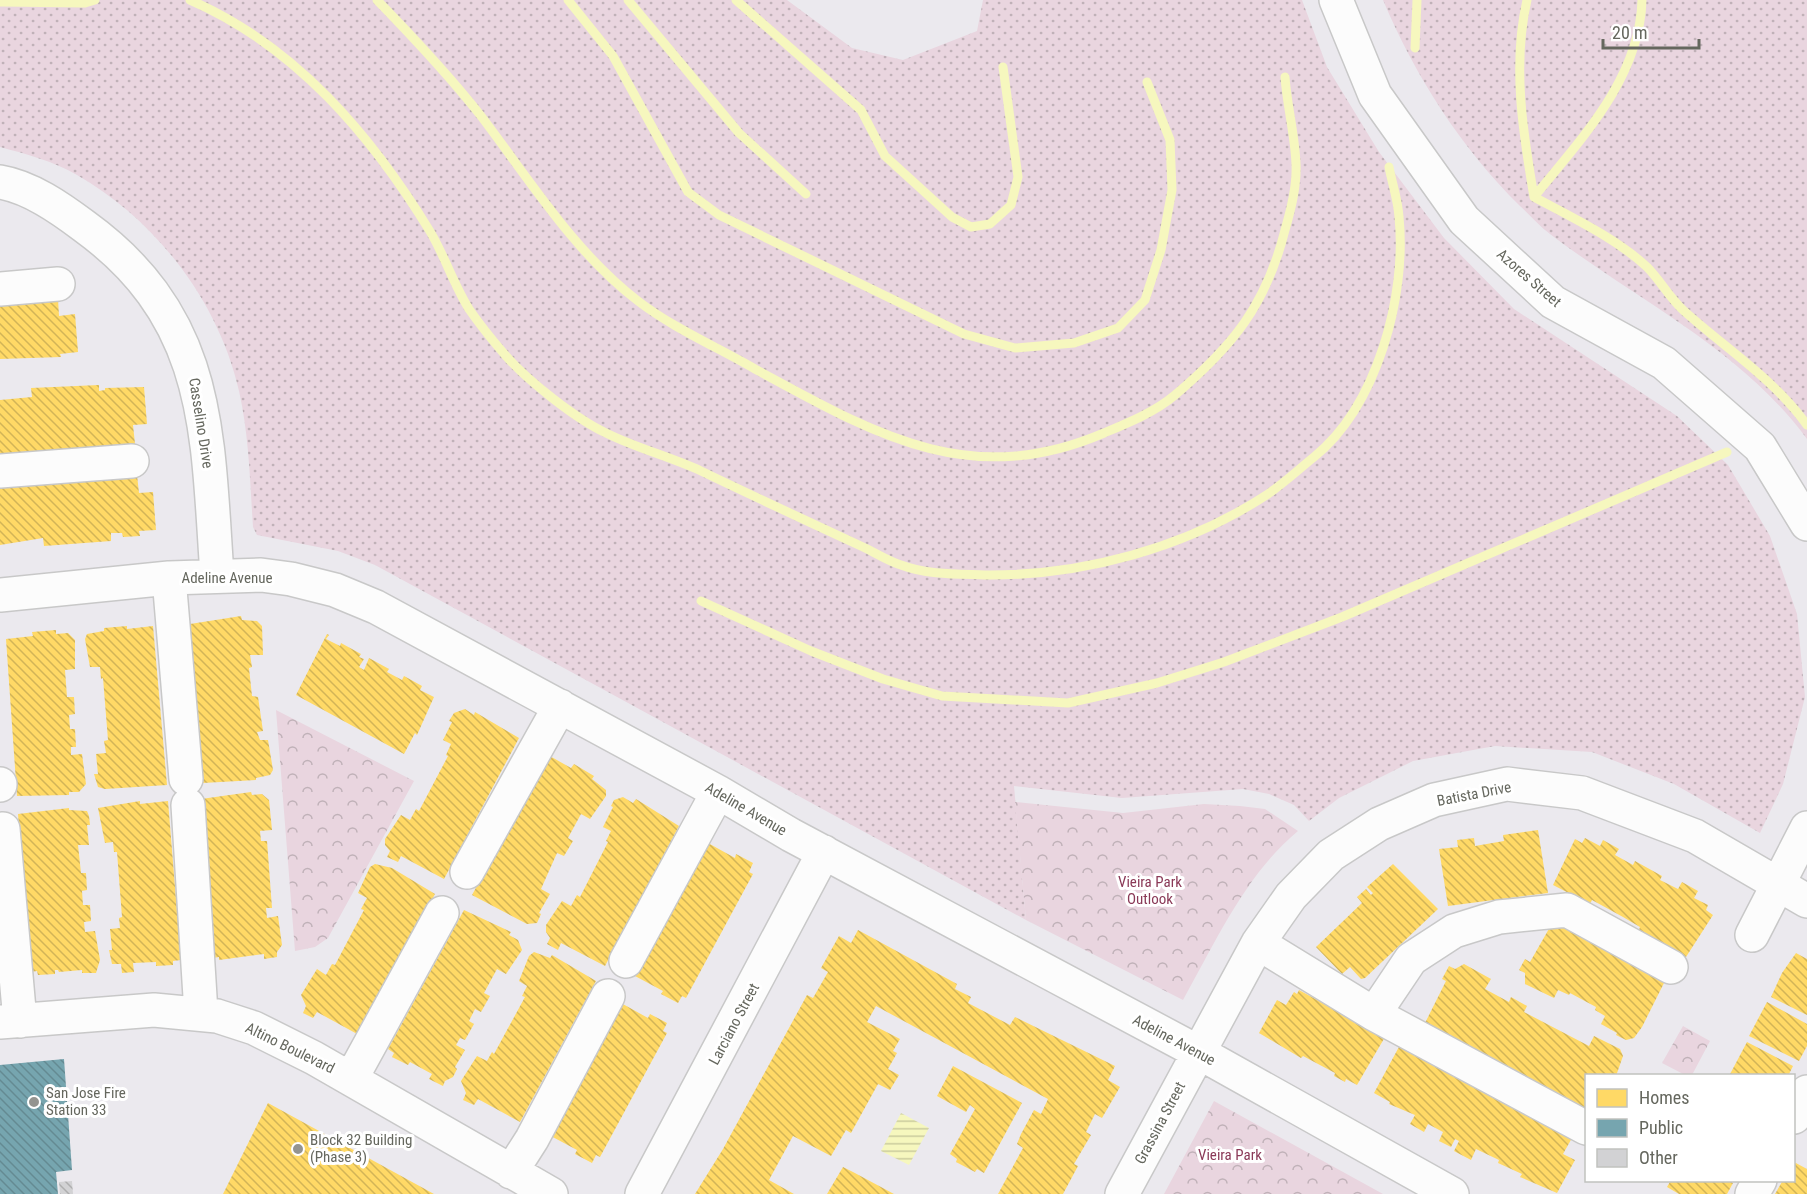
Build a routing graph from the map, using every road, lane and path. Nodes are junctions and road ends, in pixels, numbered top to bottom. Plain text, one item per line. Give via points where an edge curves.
1 (1336, 0) edge
2 (0, 182) edge
3 (58, 284) dead end
4 (0, 289) edge
5 (132, 461) dead end
6 (0, 471) edge
7 (1807, 524) edge
8 (217, 575) junction
9 (169, 578) junction
10 (0, 595) edge
11 (560, 706) junction
12 (718, 792) junction
13 (1807, 828) edge
14 (3, 829) dead end
15 (824, 852) junction
16 (467, 872) dead end
17 (1779, 885) junction
18 (1807, 901) edge
19 (442, 913) dead end
20 (1752, 935) dead end
21 (1258, 943) junction
22 (626, 961) dead end
23 (1671, 967) dead end
24 (608, 996) dead end
25 (201, 1013) junction
26 (1374, 1014) junction
27 (10, 1021) edge
28 (1198, 1052) junction
29 (351, 1079) junction
30 (1807, 1092) edge
31 (1795, 1115) edge
32 (1585, 1127) edge
33 (511, 1172) junction
34 (551, 1194) edge
35 (642, 1194) edge
36 (1122, 1194) edge
37 (1452, 1194) edge

1 - 7 street, Azores Street via 1375,95 1464,220 1553,302 1664,363 1760,447
2 - 8 street, Casselino Drive via 44,199 114,248 138,272 174,329 191,364 205,429
3 - 4 street
5 - 6 street
8 - 9 street, Adeline Avenue
8 - 11 street, Adeline Avenue via 261,575 335,590 376,607
9 - 10 street, Adeline Avenue
9 - 25 street
11 - 12 street, Adeline Avenue
11 - 16 street
12 - 15 street, Adeline Avenue
12 - 22 street
13 - 17 street
14 - 27 street
15 - 28 street, Adeline Avenue
15 - 35 street, Larciano Street
17 - 18 street, Batista Drive
17 - 20 street
17 - 21 street, Batista Drive via 1695,836 1650,817 1582,793 1507,784 1434,800 1379,824 1350,842 1331,855 1291,896
19 - 29 street
21 - 26 street
21 - 28 street, Batista Drive
23 - 26 street via 1567,910 1499,917 1454,931 1411,959
24 - 33 street
25 - 27 street, Altino Boulevard via 154,1010
25 - 29 street, Altino Boulevard via 254,1028
26 - 32 street
28 - 36 street, Grassina Street
28 - 37 street, Adeline Avenue
29 - 33 street, Altino Boulevard
30 - 31 street
33 - 34 street, Altino Boulevard

